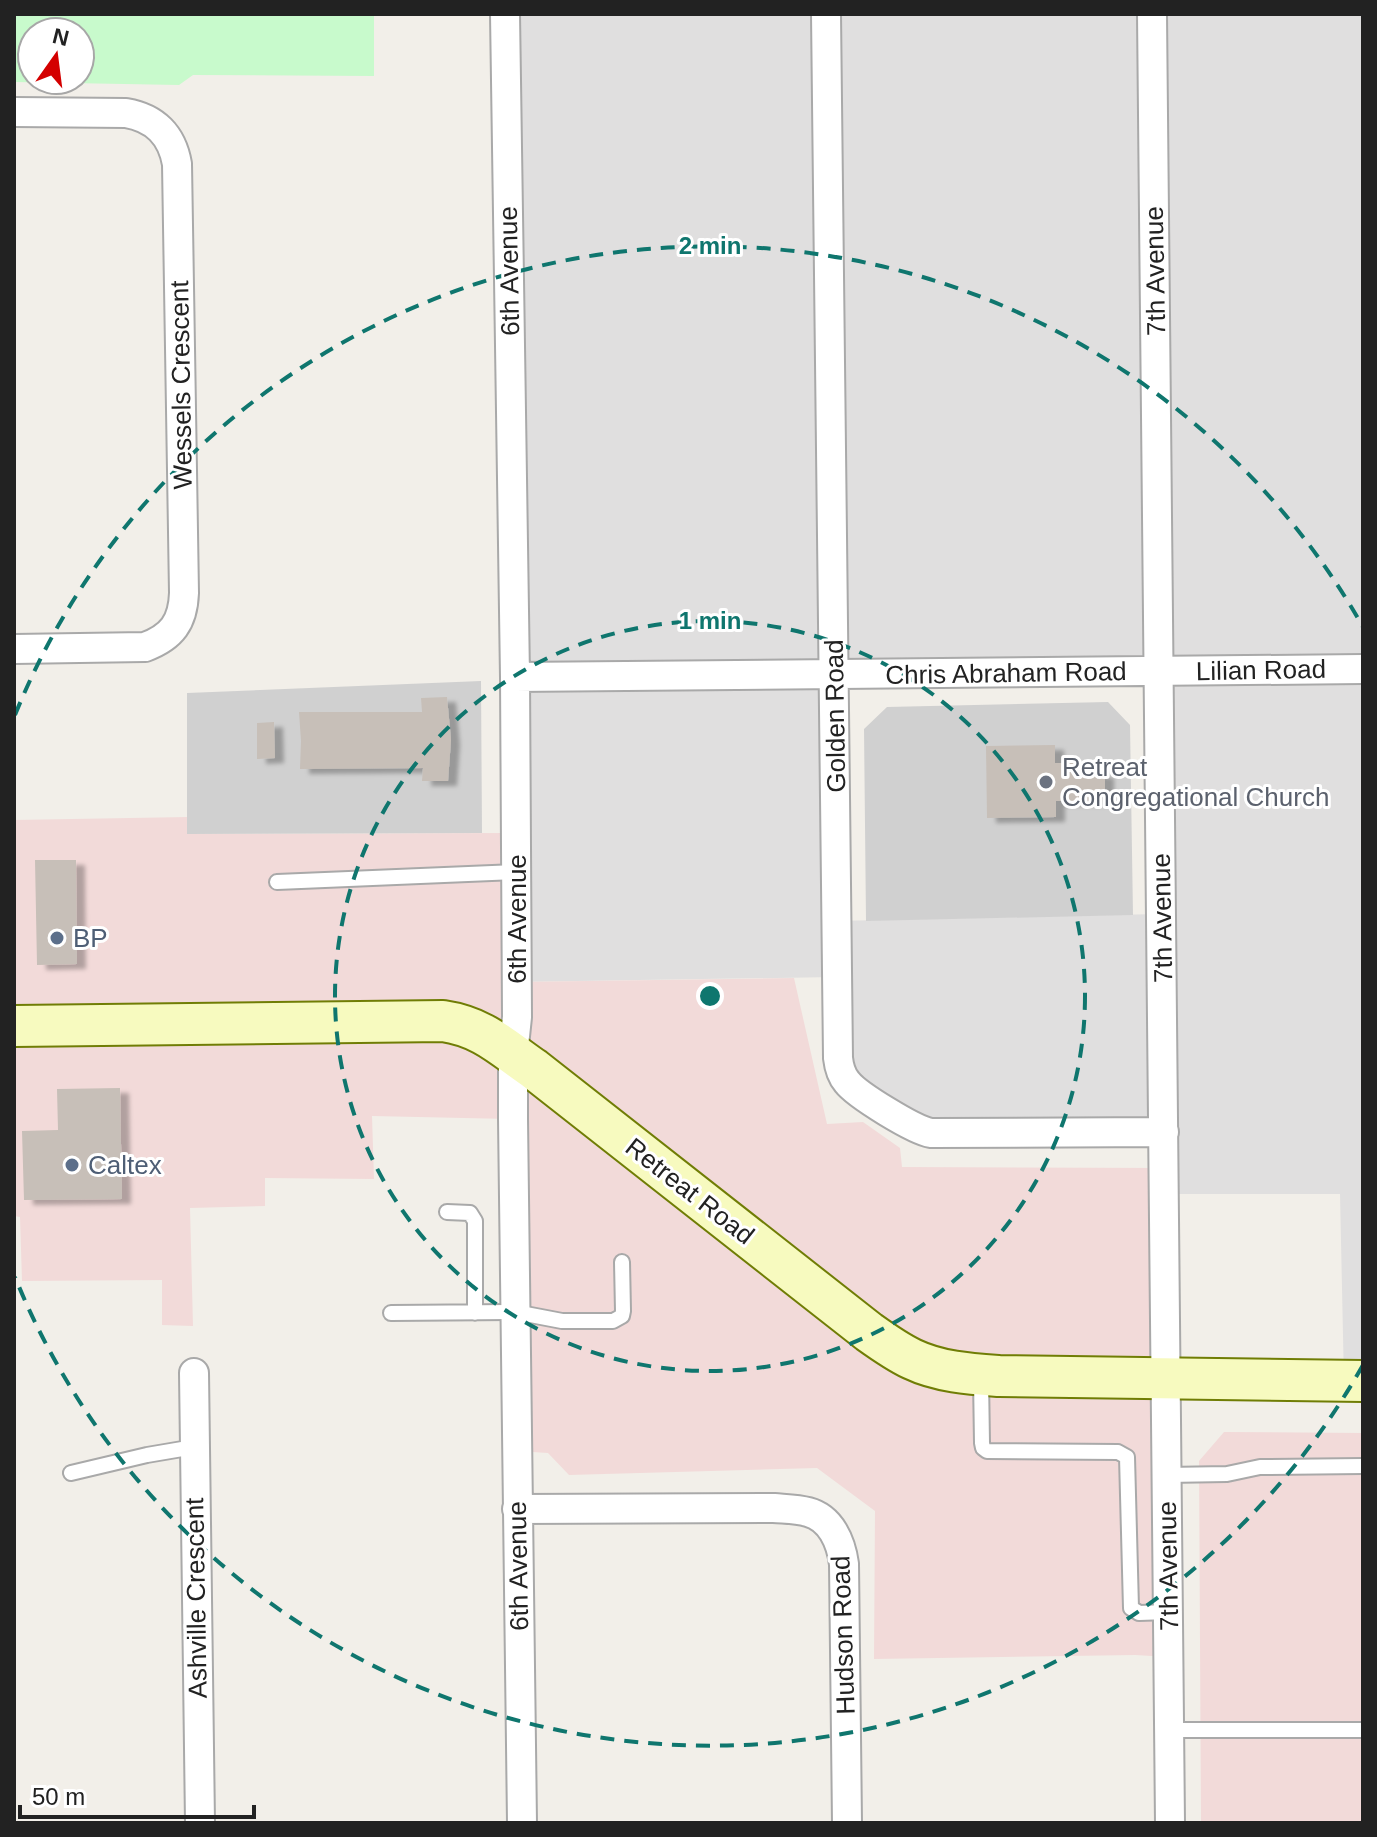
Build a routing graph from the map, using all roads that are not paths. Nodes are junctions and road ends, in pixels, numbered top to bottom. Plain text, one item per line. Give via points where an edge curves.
1 (505, 14) edge
2 (826, 14) edge
3 (1152, 14) edge
4 (14, 112) edge
5 (14, 649) edge
6 (1363, 669) edge
7 (1160, 672) junction
8 (834, 674) junction
9 (515, 677) junction
10 (516, 872) junction
11 (277, 882) dead end
12 (14, 1026) edge
13 (513, 1055) junction
14 (1164, 1132) junction
15 (447, 1212) dead end
16 (622, 1262) dead end
17 (515, 1312) junction
18 (391, 1313) dead end
19 (475, 1313) junction
20 (194, 1373) dead end
21 (981, 1375) junction
22 (1167, 1378) junction
23 (1363, 1381) edge
24 (194, 1447) junction
25 (1363, 1466) edge
26 (71, 1473) dead end
27 (1167, 1475) junction
28 (517, 1509) junction
29 (1168, 1612) junction
30 (1170, 1730) junction
31 (1363, 1730) edge
32 (200, 1823) edge
33 (522, 1823) edge
34 (847, 1823) edge
35 (1170, 1823) edge

1 - 9 street, 6th Avenue
2 - 8 street, Golden Road
3 - 7 street, 7th Avenue
4 - 5 street, Wessels Crescent via 138,115 160,127 175,150 184,593 178,623 145,647
6 - 7 street, Lilian Road
7 - 8 street, Chris Abraham Road
7 - 14 street, 7th Avenue
8 - 9 street, Chris Abraham Road
8 - 14 street, Golden Road via 838,1058 844,1079 910,1126 931,1133
9 - 10 street, 6th Avenue
10 - 11 lane
10 - 13 street, 6th Avenue
12 - 13 main road, Retreat Road via 443,1021 486,1034
13 - 17 street, 6th Avenue
13 - 21 main road, Retreat Road via 869,1332 923,1363
14 - 22 street, 7th Avenue
15 - 19 lane via 470,1213 475,1221
16 - 17 lane via 623,1311 618,1319 562,1321
17 - 19 lane
17 - 28 street, 6th Avenue
18 - 19 lane
20 - 24 street, Ashville Crescent
21 - 22 main road, Retreat Road
21 - 29 lane via 982,1443 987,1451 1118,1452 1127,1457 1131,1608 1139,1613
22 - 23 main road, Retreat Road
22 - 27 street, 7th Avenue
24 - 26 lane
24 - 32 street, Ashville Crescent
25 - 27 lane
27 - 29 street, 7th Avenue
28 - 33 street, 6th Avenue
28 - 34 street, Hudson Road via 774,1508 810,1512 826,1524 839,1541 844,1564
29 - 30 street, 7th Avenue
30 - 31 lane
30 - 35 street, 7th Avenue

